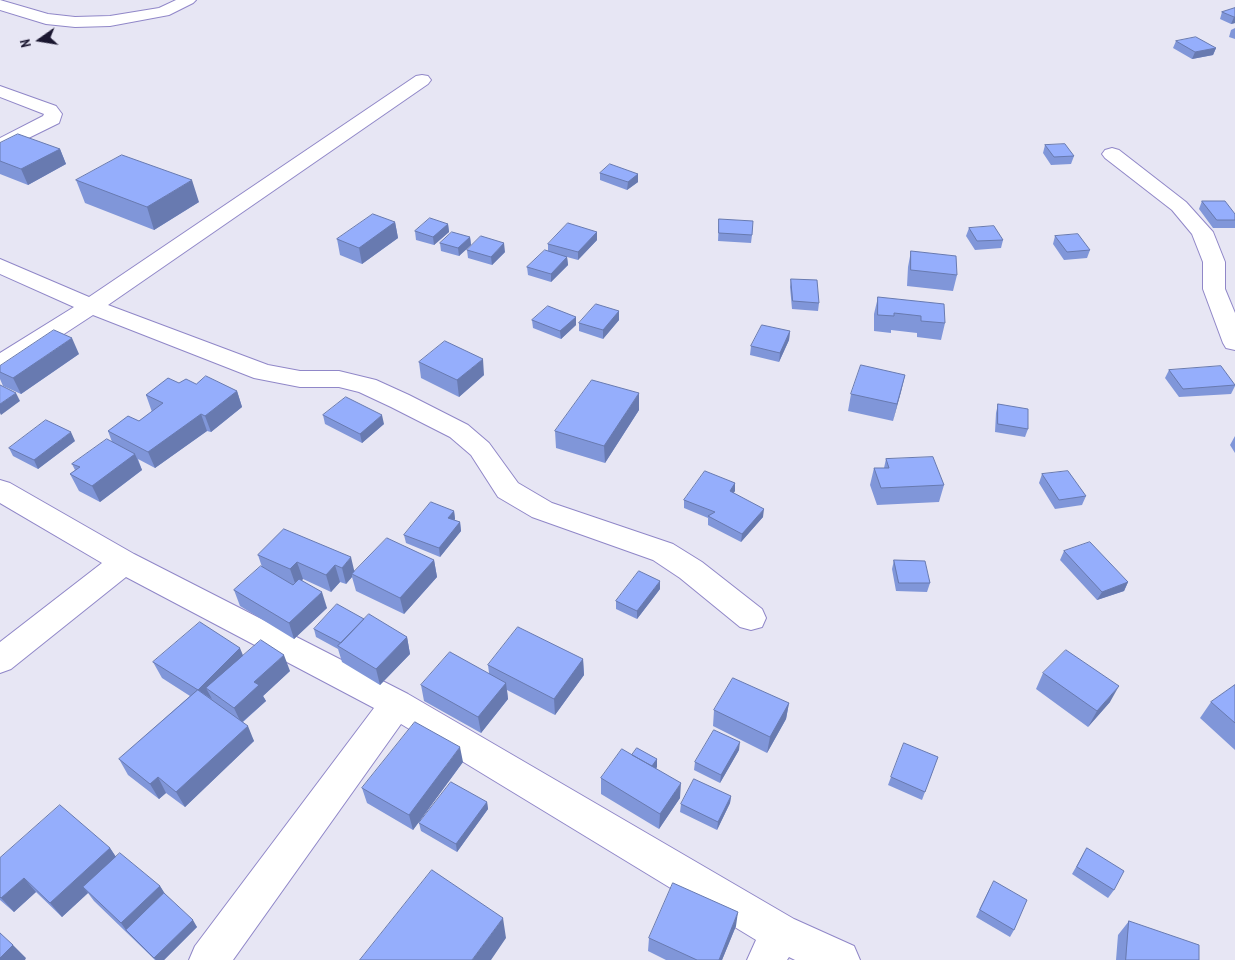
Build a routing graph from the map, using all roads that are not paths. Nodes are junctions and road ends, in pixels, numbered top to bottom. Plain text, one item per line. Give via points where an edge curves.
1 (188, 0) edge
2 (0, 5) edge
3 (422, 80) dead end
4 (0, 91) edge
5 (0, 146) edge
6 (1112, 154) dead end
7 (0, 266) edge
8 (91, 306) junction
9 (1235, 343) edge
10 (0, 364) edge
11 (0, 490) edge
12 (124, 562) junction
13 (751, 618) dead end
14 (0, 660) edge
15 (396, 704) junction
16 (774, 946) edge
17 (210, 960) edge
18 (840, 960) edge

1 - 2 street via 163,12 136,18 75,22 46,19
3 - 8 street
4 - 5 street via 53,114 52,119
6 - 9 street via 1179,206 1202,232 1214,262 1214,288
7 - 8 street
8 - 10 street
8 - 13 street via 263,372 300,379 339,379 367,386 400,401 458,431 480,448 508,490 542,510 663,552
11 - 12 street
12 - 14 street
12 - 15 street
15 - 16 street
15 - 17 street
16 - 18 street

